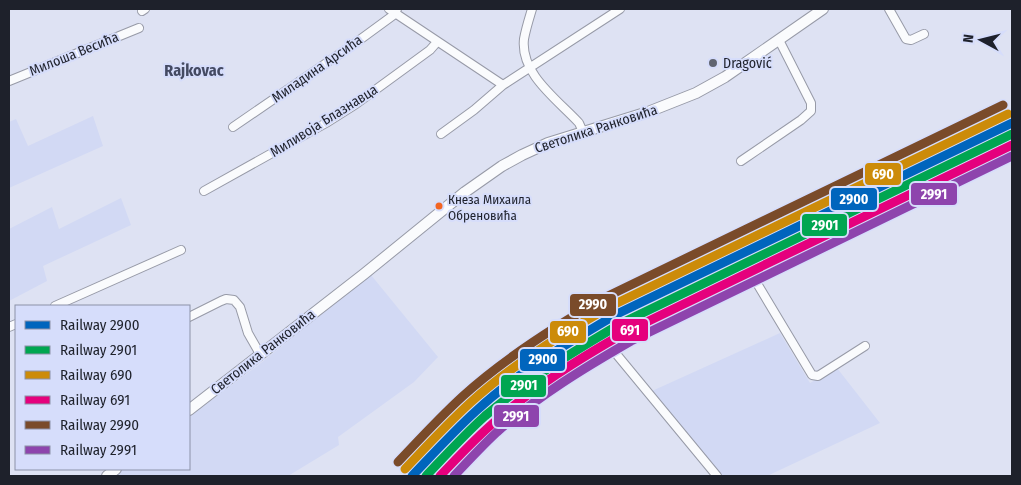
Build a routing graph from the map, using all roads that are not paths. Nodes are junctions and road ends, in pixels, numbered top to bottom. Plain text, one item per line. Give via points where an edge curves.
1 (532, 9) edge
2 (620, 9) edge
3 (823, 9) edge
4 (890, 9) edge
5 (394, 10) edge
6 (138, 28) dead end
7 (924, 34) dead end
8 (779, 40) junction
9 (437, 42) junction
10 (530, 67) junction
11 (9, 81) edge
12 (503, 85) junction
13 (233, 126) dead end
14 (583, 132) junction
15 (1012, 132) edge
16 (440, 134) dead end
17 (742, 161) dead end
18 (204, 191) dead end
19 (181, 250) dead end
20 (747, 260) junction
21 (57, 305) edge
22 (190, 317) edge
23 (866, 346) dead end
24 (260, 354) junction
25 (190, 409) edge
26 (717, 476) edge

1 - 10 street via 524,45
2 - 10 street
3 - 8 main road, Светолика Ранковића
4 - 7 street via 906,39
5 - 9 street
5 - 13 street, Миладина Арсића via 354,44
6 - 11 street, Милоша Весића
8 - 14 main road, Светолика Ранковића via 696,93
8 - 17 street via 811,103 811,111
9 - 12 street
9 - 18 street, Миливоја Блазнавца via 356,104
10 - 12 street
10 - 14 street
12 - 16 street
14 - 24 main road, Светолика Ранковића via 536,148 495,170
15 - 20 street
19 - 21 street
20 - 23 street via 758,285 812,376 818,376
20 - 26 street via 657,302 608,330 605,338
22 - 24 street via 226,299 234,300
24 - 25 main road, Светолика Ранковића

